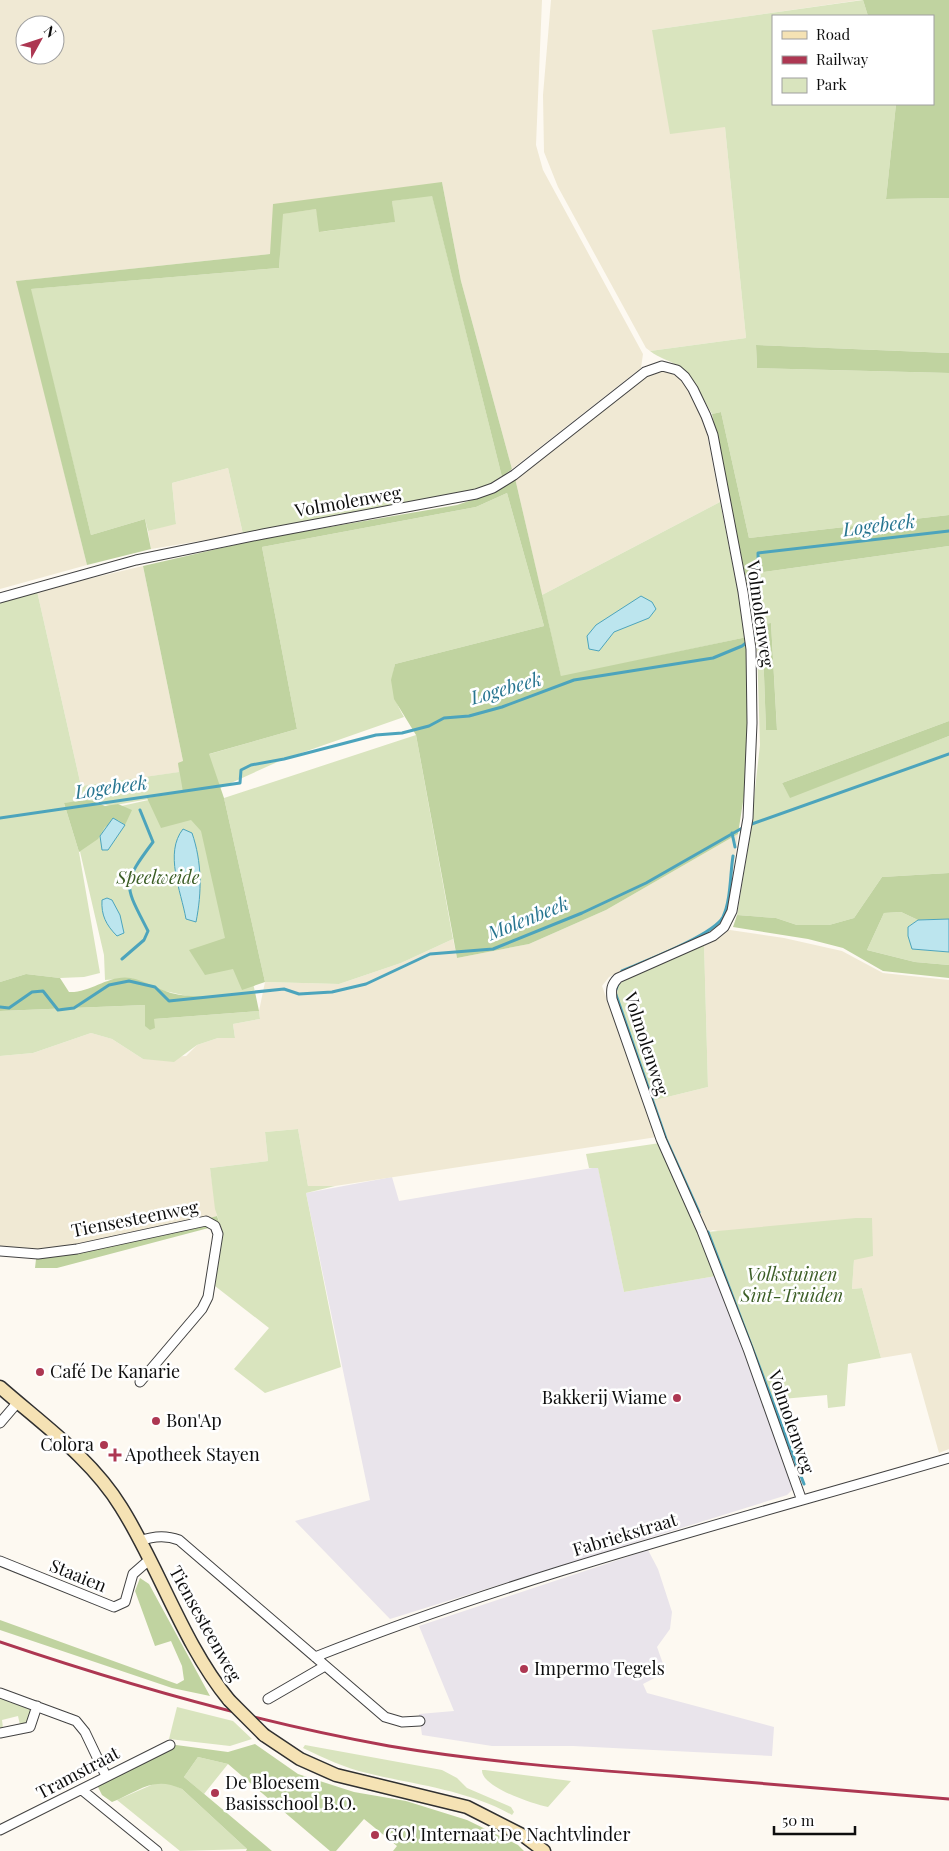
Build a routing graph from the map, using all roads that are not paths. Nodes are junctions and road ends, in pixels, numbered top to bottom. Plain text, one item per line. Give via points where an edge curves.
1 (0, 598) edge
2 (0, 1251) edge
3 (140, 1382) dead end
4 (0, 1387) edge
5 (18, 1402) junction
6 (0, 1423) edge
7 (949, 1458) edge
8 (801, 1498) junction
9 (140, 1541) junction
10 (150, 1560) junction
11 (0, 1562) edge
12 (315, 1657) junction
13 (325, 1666) junction
14 (0, 1693) edge
15 (268, 1699) dead end
16 (37, 1706) junction
17 (420, 1721) dead end
18 (0, 1733) edge
19 (170, 1745) dead end
20 (106, 1776) junction
21 (82, 1790) junction
22 (0, 1830) edge
23 (157, 1851) edge
24 (544, 1851) edge

1 - 8 street, Volmolenweg via 136,560 476,494 514,475 638,376 654,368 668,366 685,377 713,435 743,592 753,678 748,818 732,912 724,928 713,936 618,978 611,990 662,1139 748,1349
2 - 3 street, Tiensesteenweg via 38,1254 206,1221 216,1226 218,1234 208,1297 202,1309
4 - 5 main road, Tiensesteenweg
5 - 6 street
5 - 9 main road, Tiensesteenweg via 92,1469 121,1506
7 - 8 street, Fabriekstraat
8 - 12 street, Fabriekstraat via 564,1571
9 - 10 main road, Tiensesteenweg
9 - 12 street, Tiensesteenweg via 161,1536 179,1540
10 - 11 street, Staaien via 133,1574 125,1602 114,1607
10 - 24 main road, Tiensesteenweg, bridge via 208,1671 222,1691 249,1722 282,1748 352,1781 466,1807 524,1836
12 - 13 street, Tiensesteenweg
13 - 15 street
13 - 17 street, Tiensesteenweg via 385,1717 402,1722
14 - 16 street
16 - 18 street via 30,1728
16 - 20 street via 76,1721 85,1732
19 - 20 street, Tramstraat
20 - 21 street, Tramstraat
21 - 22 street, Tramstraat
21 - 23 street

